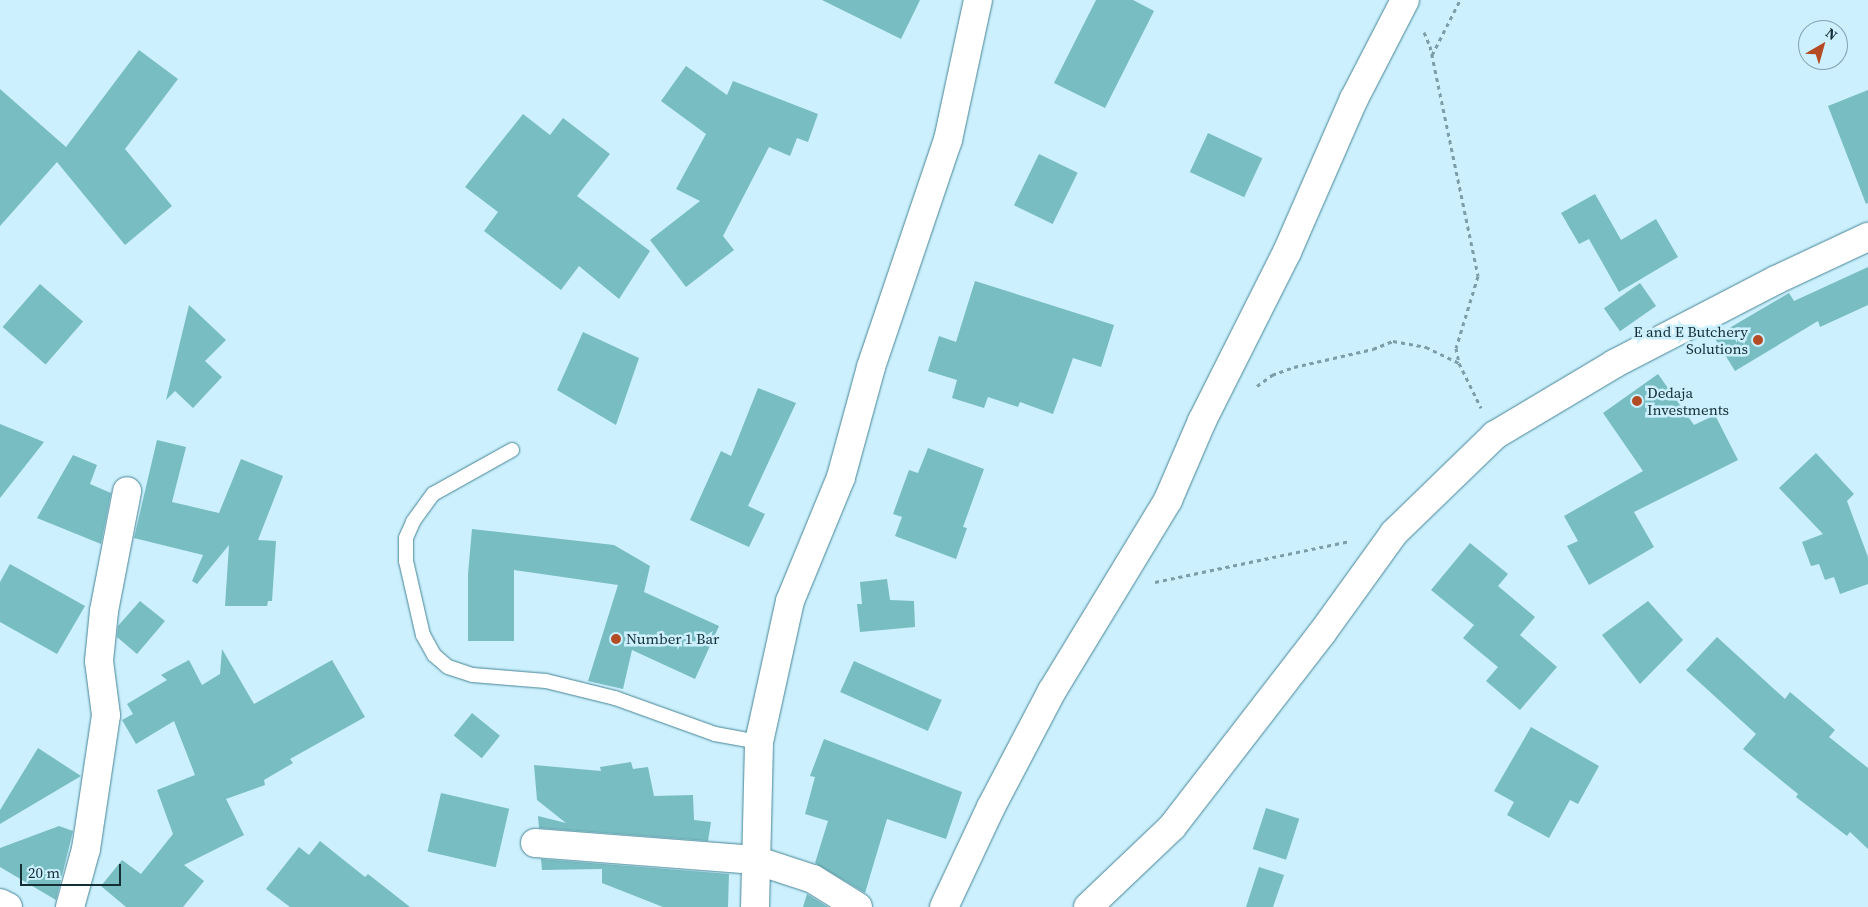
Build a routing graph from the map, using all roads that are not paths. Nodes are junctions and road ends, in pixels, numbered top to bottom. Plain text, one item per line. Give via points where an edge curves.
1 (978, 0) edge
2 (1401, 6) edge
3 (1868, 237) edge
4 (512, 450) dead end
5 (126, 491) dead end
6 (759, 742) junction
7 (536, 844) dead end
8 (755, 860) junction
9 (0, 904) edge
10 (8, 907) edge
11 (70, 907) edge
12 (755, 907) edge
13 (858, 907) edge
14 (944, 907) edge
15 (1088, 907) edge

1 - 6 street via 948,140 871,367 841,477 790,601
2 - 14 street via 1354,99 1287,252 1202,421 1168,500 1052,691 991,807
3 - 15 street via 1776,280 1614,364 1495,436 1394,533 1172,827
4 - 6 lane via 433,494 406,538 406,561 423,635 434,655 448,667 473,675 556,684 614,698 715,734
5 - 11 street via 104,611 99,661 106,715 86,849
6 - 8 street
7 - 8 street
8 - 12 street
8 - 13 street via 814,879
9 - 10 street

